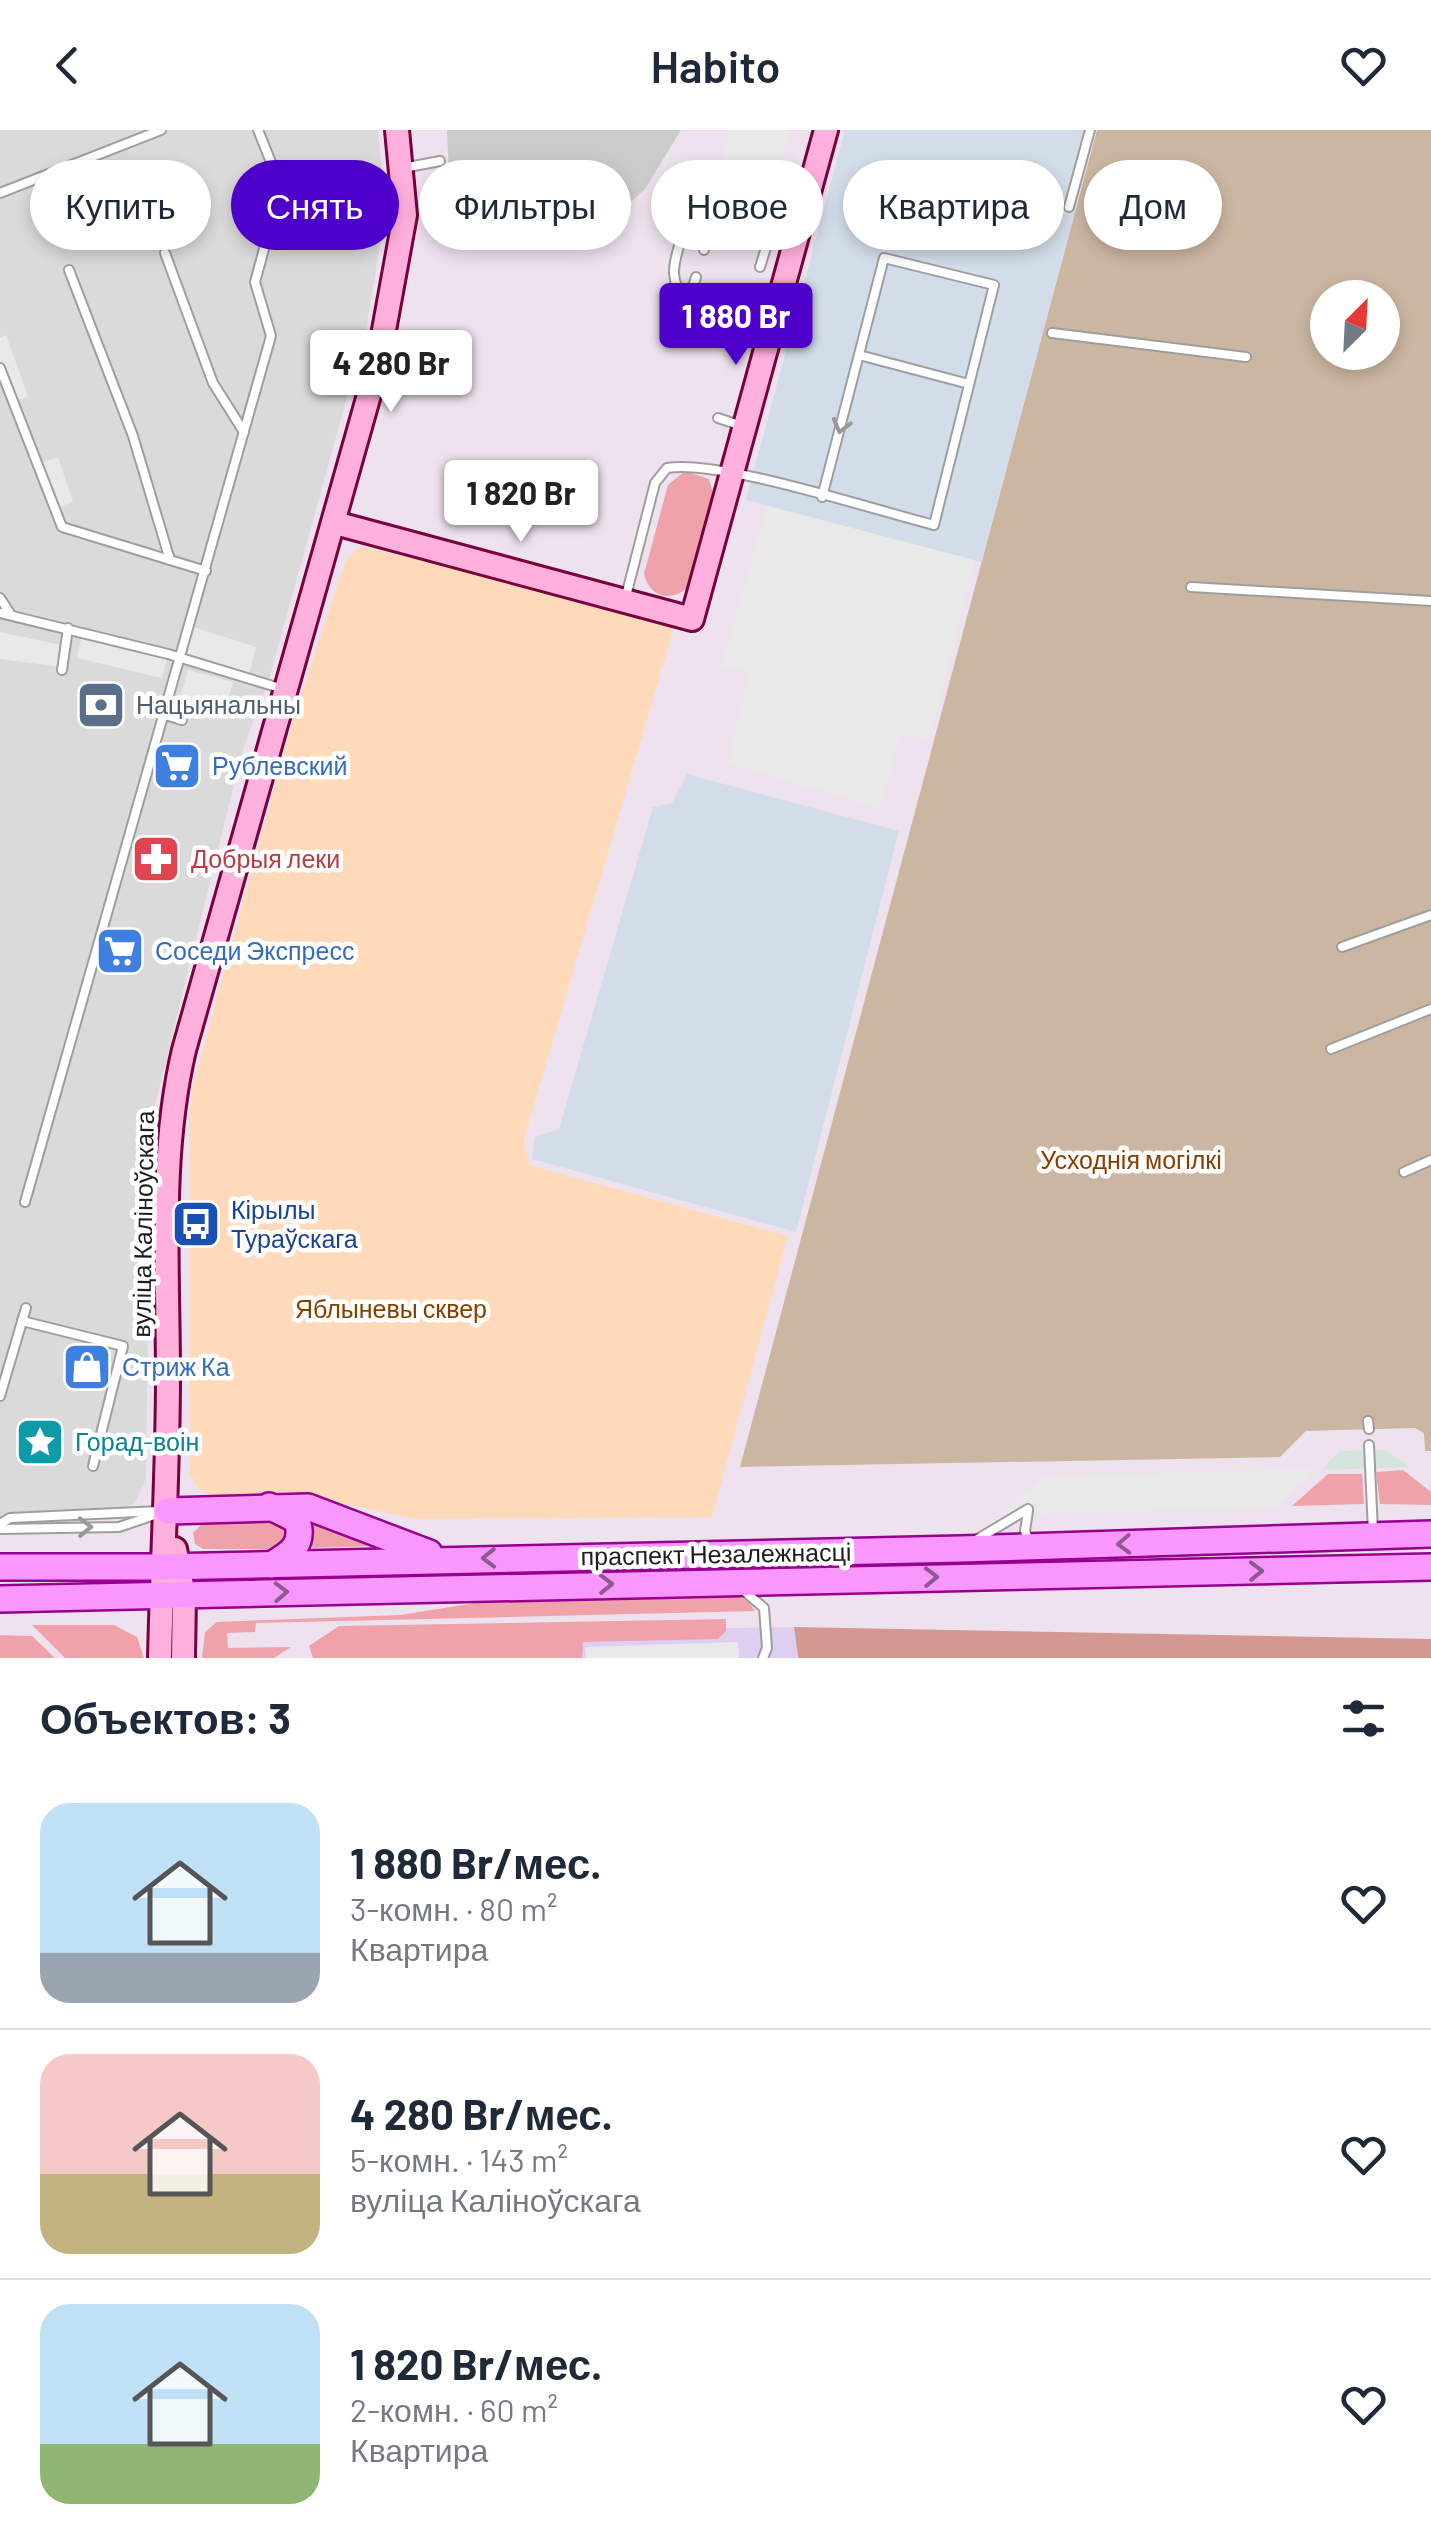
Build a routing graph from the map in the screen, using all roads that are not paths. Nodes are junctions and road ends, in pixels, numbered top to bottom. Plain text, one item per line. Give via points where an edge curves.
1 (161, 130) edge
2 (258, 130) edge
3 (397, 130) edge
4 (826, 130) edge
5 (1090, 130) edge
6 (818, 160) edge
7 (419, 165) edge
8 (403, 168) junction
9 (0, 193) edge
10 (1069, 208) dead end
11 (677, 250) edge
12 (765, 250) edge
13 (794, 250) edge
14 (164, 253) dead end
15 (760, 267) dead end
16 (68, 270) dead end
17 (696, 277) dead end
18 (750, 300) dead end
19 (688, 303) junction
20 (1052, 333) dead end
21 (741, 334) junction
22 (768, 350) junction
23 (860, 355) junction
24 (1246, 357) dead end
25 (0, 368) edge
26 (969, 384) junction
27 (718, 418) dead end
28 (747, 427) junction
29 (244, 432) junction
30 (733, 475) junction
31 (822, 497) junction
32 (335, 522) junction
33 (170, 560) junction
34 (206, 571) junction
35 (1192, 587) dead end
36 (0, 598) edge
37 (624, 600) junction
38 (1431, 601) edge
39 (0, 613) edge
40 (11, 615) junction
41 (68, 628) junction
42 (181, 657) junction
43 (62, 670) dead end
44 (287, 691) junction
45 (165, 715) junction
46 (182, 720) dead end
47 (1431, 915) edge
48 (1342, 948) dead end
49 (1431, 1010) edge
50 (1332, 1049) dead end
51 (1431, 1160) edge
52 (1404, 1172) dead end
53 (25, 1202) dead end
54 (26, 1308) dead end
55 (22, 1320) junction
56 (0, 1345) edge
57 (11, 1347) junction
58 (0, 1396) edge
59 (1370, 1446) dead end
60 (93, 1466) dead end
61 (268, 1506) junction
62 (0, 1511) edge
63 (168, 1511) junction
64 (10, 1518) junction
65 (0, 1526) edge
66 (1431, 1534) edge
67 (1373, 1536) junction
68 (1036, 1547) junction
69 (960, 1549) junction
70 (450, 1559) junction
71 (271, 1565) junction
72 (0, 1567) edge
73 (171, 1567) junction
74 (1431, 1567) edge
75 (726, 1582) junction
76 (172, 1596) junction
77 (0, 1599) edge
78 (766, 1655) edge
79 (160, 1658) edge
80 (183, 1658) edge

1 - 9 lane
2 - 29 lane via 281,187 256,282 270,336
3 - 8 main road, вуліца Каліноўскага
4 - 6 main road
5 - 10 lane
7 - 8 lane
8 - 32 main road, вуліца Каліноўскага via 396,282
11 - 19 lane via 674,288
12 - 15 lane
13 - 22 main road
14 - 29 lane via 213,384
16 - 33 lane via 133,436
17 - 19 lane
18 - 21 lane
19 - 21 lane
20 - 24 lane
21 - 22 lane
22 - 28 main road
23 - 26 lane
23 - 26 lane via 884,258 994,286
23 -> 31 lane
25 - 33 lane via 62,528
26 - 31 lane via 934,525
27 - 28 lane
28 - 30 main road
29 - 34 lane
30 - 31 lane
30 - 37 lane via 667,468 655,484
30 - 37 main road via 692,619
32 - 37 main road
32 - 44 main road, вуліца Каліноўскага
33 - 34 lane
34 - 42 lane
35 - 38 lane
36 - 40 lane
39 - 40 lane
40 - 41 lane
41 - 42 lane
41 - 43 lane
42 - 44 lane
42 - 45 lane
44 - 63 main road, вуліца Каліноўскага via 174,1100
45 - 46 lane
45 - 53 lane
47 - 48 lane
49 - 50 lane
51 - 52 lane
54 - 55 lane
55 - 57 lane
55 - 60 lane via 123,1346
56 - 57 lane
57 - 58 lane
59 - 67 lane
61 - 63 main road
61 - 70 main road via 324,1510
61 - 71 main road via 297,1520 300,1537 296,1548
62 - 64 lane
63 - 64 lane
65 -> 63 lane via 119,1526
63 - 73 main road, вуліца Каліноўскага
64 - 65 lane
66 - 67 main road, праспект Незалежнасці
67 -> 68 main road, праспект Незалежнасці
68 - 69 main road, праспект Незалежнасці
68 - 69 lane via 1025,1530 1028,1510
69 -> 70 main road, праспект Незалежнасці
70 - 71 main road, праспект Незалежнасці
71 - 73 main road, праспект Незалежнасці
72 - 73 main road, праспект Незалежнасці
73 - 76 main road, вуліца Каліноўскага
75 -> 74 main road, праспект Незалежнасці
76 -> 75 main road, праспект Незалежнасці
75 - 78 lane via 764,1608
76 - 77 main road, праспект Незалежнасці
76 - 79 main road
76 - 80 main road

